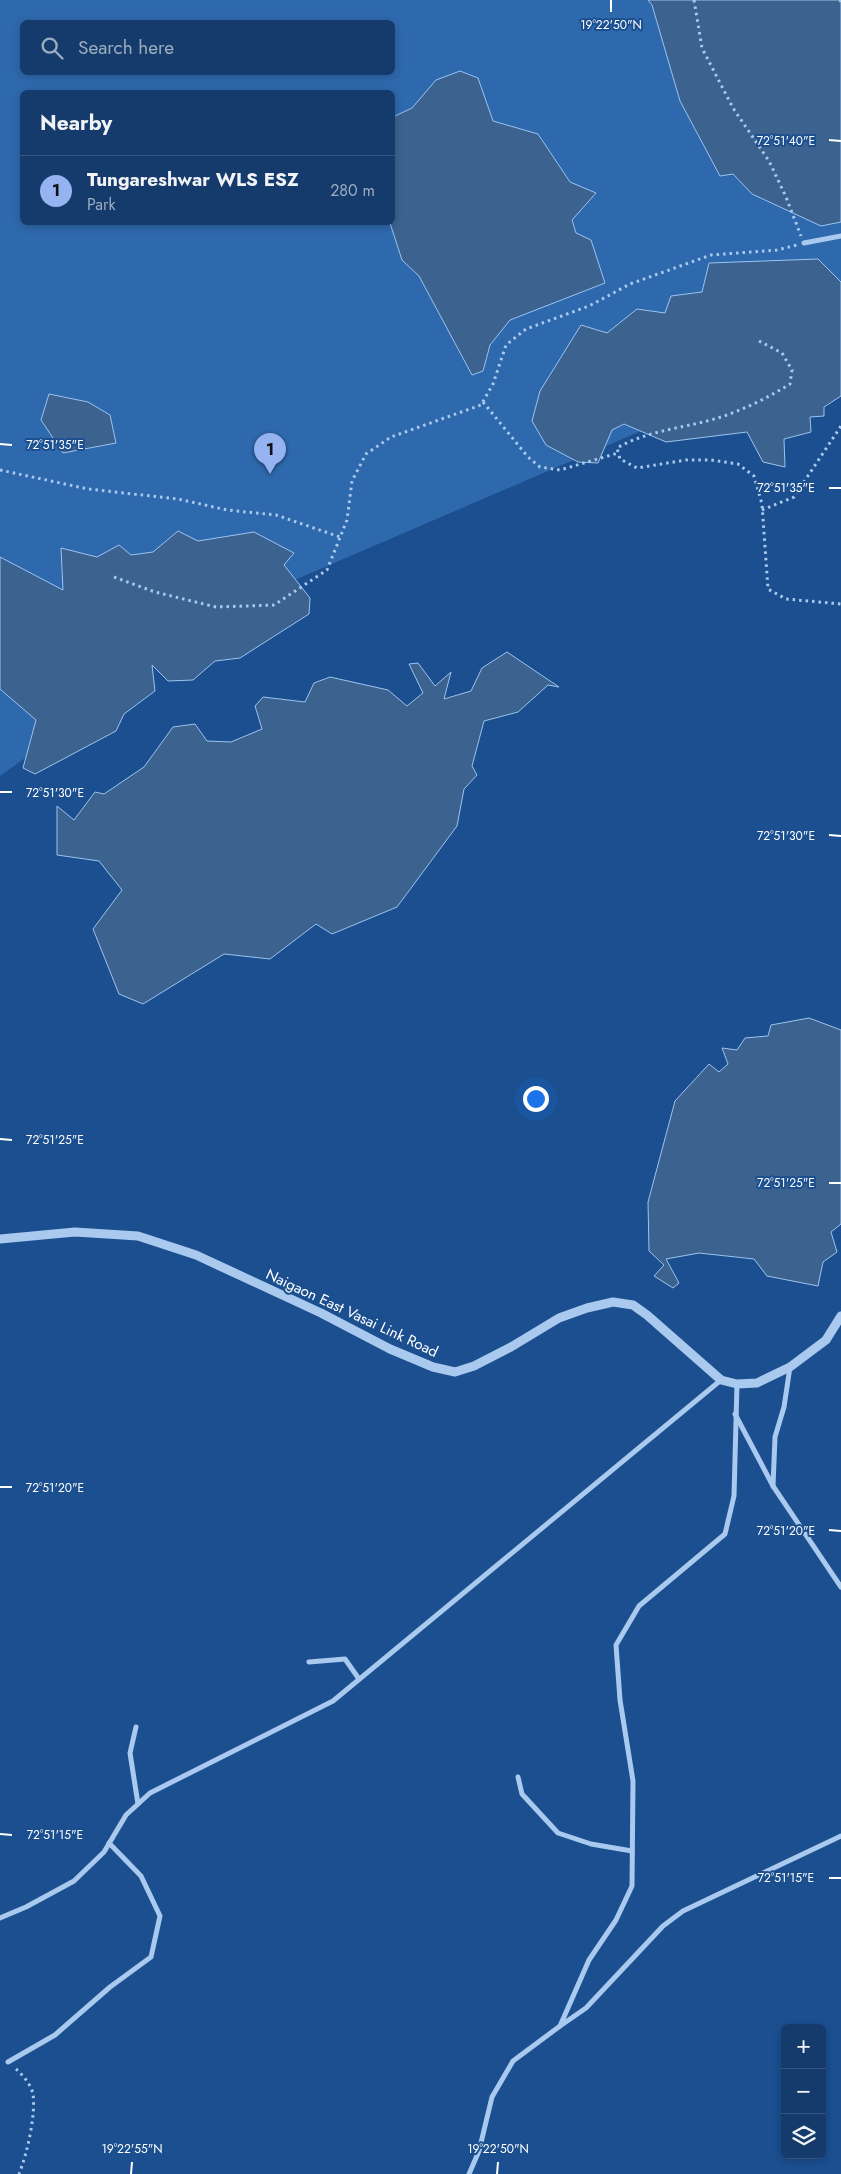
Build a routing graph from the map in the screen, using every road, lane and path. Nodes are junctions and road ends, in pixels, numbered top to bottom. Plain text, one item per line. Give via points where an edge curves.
1 (694, 0) edge
2 (841, 236) edge
3 (804, 244) junction
4 (759, 341) dead end
5 (483, 402) junction
6 (841, 426) edge
7 (618, 453) junction
8 (0, 470) edge
9 (762, 510) junction
10 (340, 537) junction
11 (114, 577) dead end
12 (841, 604) edge
13 (0, 1239) edge
14 (841, 1316) edge
15 (790, 1367) junction
16 (721, 1380) junction
17 (737, 1384) junction
18 (735, 1413) junction
19 (773, 1486) junction
20 (841, 1587) edge
21 (308, 1662) dead end
22 (359, 1679) junction
23 (136, 1728) dead end
24 (518, 1777) dead end
25 (138, 1804) junction
26 (841, 1836) edge
27 (109, 1844) junction
28 (632, 1851) junction
29 (0, 1918) edge
30 (560, 2026) junction
31 (8, 2062) joint
32 (19, 2174) edge
33 (469, 2174) edge

1 - 3 path via 702,48 733,108 769,161
2 - 3 street
3 - 5 path via 777,250 711,255 630,284 590,306 526,329 506,345 493,384
4 - 7 path via 782,353 792,370 790,384 766,399 723,417 633,440 617,448
5 - 7 path via 540,467 560,470
5 - 10 path via 481,406 392,436 366,454 352,481 347,520
6 - 9 path via 794,497
7 - 9 path via 620,458 637,468 686,460 738,464 754,476
8 - 10 path via 88,490 178,499 226,510 276,515
9 - 12 path via 768,589 786,598
10 - 11 path via 327,570 274,605 216,608
13 - 16 street, Naigaon East Vasai Link Road via 75,1232 138,1236 196,1255 390,1349 433,1367 455,1372 511,1347 558,1318 613,1302 632,1305
14 - 15 street, Naigaon East Vasai Link Road via 826,1340
15 - 17 street, Naigaon East Vasai Link Road via 757,1383
15 - 19 street via 784,1407 775,1437
16 - 17 street, Naigaon East Vasai Link Road
16 - 22 street
17 - 18 street
18 - 19 street
18 - 28 street via 734,1496 726,1534 639,1606 616,1645 620,1700 633,1781
19 - 20 street
21 - 22 street via 345,1659
22 - 25 street via 333,1700 150,1793
23 - 25 street via 130,1753
24 - 28 street via 522,1794 558,1833 591,1844
25 - 27 street via 126,1815
26 - 30 street via 683,1910 663,1926 586,2008
27 - 29 street via 74,1881
27 - 31 street via 141,1876 160,1916 151,1957 55,2034
28 - 30 street via 632,1886 616,1920 589,1960
30 - 33 street via 513,2061 492,2097
31 - 32 path via 23,2075 33,2093 33,2112

